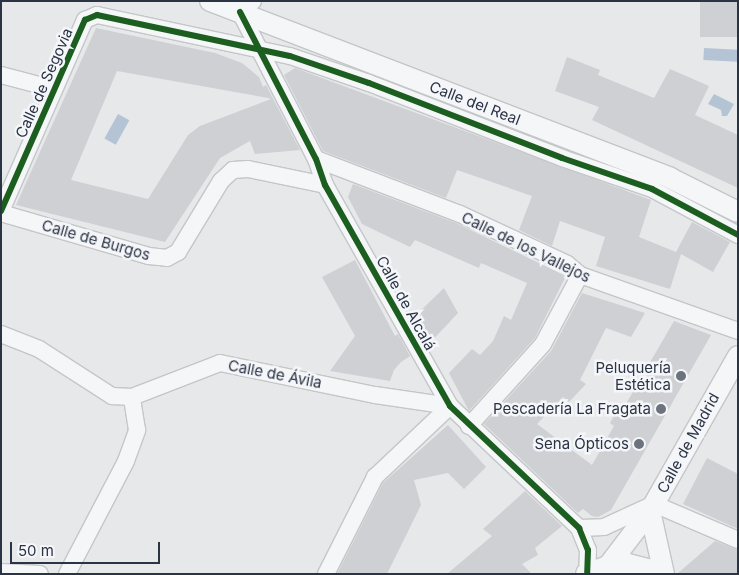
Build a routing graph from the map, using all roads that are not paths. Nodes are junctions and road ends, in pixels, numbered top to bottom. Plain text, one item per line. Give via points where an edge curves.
1 (210, 1) edge
2 (246, 7) edge
3 (259, 49) junction
4 (1, 75) edge
5 (54, 89) junction
6 (316, 159) junction
7 (325, 185) junction
8 (1, 212) edge
9 (738, 212) edge
10 (738, 234) edge
11 (580, 275) junction
12 (738, 331) edge
13 (1, 334) edge
14 (738, 356) edge
15 (132, 397) junction
16 (450, 406) junction
17 (469, 426) junction
18 (652, 508) junction
19 (579, 528) junction
20 (738, 540) edge
21 (608, 566) junction
22 (1, 572) edge
23 (586, 573) edge
24 (40, 574) edge
25 (67, 574) edge
26 (326, 574) edge
27 (656, 574) edge
28 (664, 574) edge

1 - 2 street, Calle del Real
2 - 3 street, Calle de Alcalá
2 - 9 street, Calle del Real via 670,178
3 - 5 street, Calle de Segovia via 97,15 85,20
3 - 6 street, Calle de Alcalá
3 - 10 street via 369,83 562,158 652,189
4 - 5 street
5 - 8 street, Calle de Segovia
6 - 7 street, Calle de Alcalá
6 - 11 street, Calle de los Vallejos via 460,214 567,264
7 - 8 street, Calle de Burgos via 248,169 233,170 221,181 178,252 167,258 149,256
7 - 16 street, Calle de Alcalá
11 - 12 street, Calle de los Vallejos
11 - 17 street via 543,344
13 - 15 street, Calle de Ávila via 39,349 112,396
14 - 18 street, Calle de Madrid
15 - 16 street, Calle de Ávila via 220,363 375,395
15 - 25 street via 137,430 126,461
16 - 17 street, Calle de Alcalá
16 - 26 street via 374,477
17 - 19 street, Calle de Alcalá
18 - 19 street, Calle de Madrid via 604,527
18 - 20 street
18 - 21 street, Calle de Madrid
18 - 28 street, Calle de Madrid
19 - 23 street, Calle de Alcalá via 588,550
21 - 23 street
21 - 27 street via 628,564
22 - 24 street

